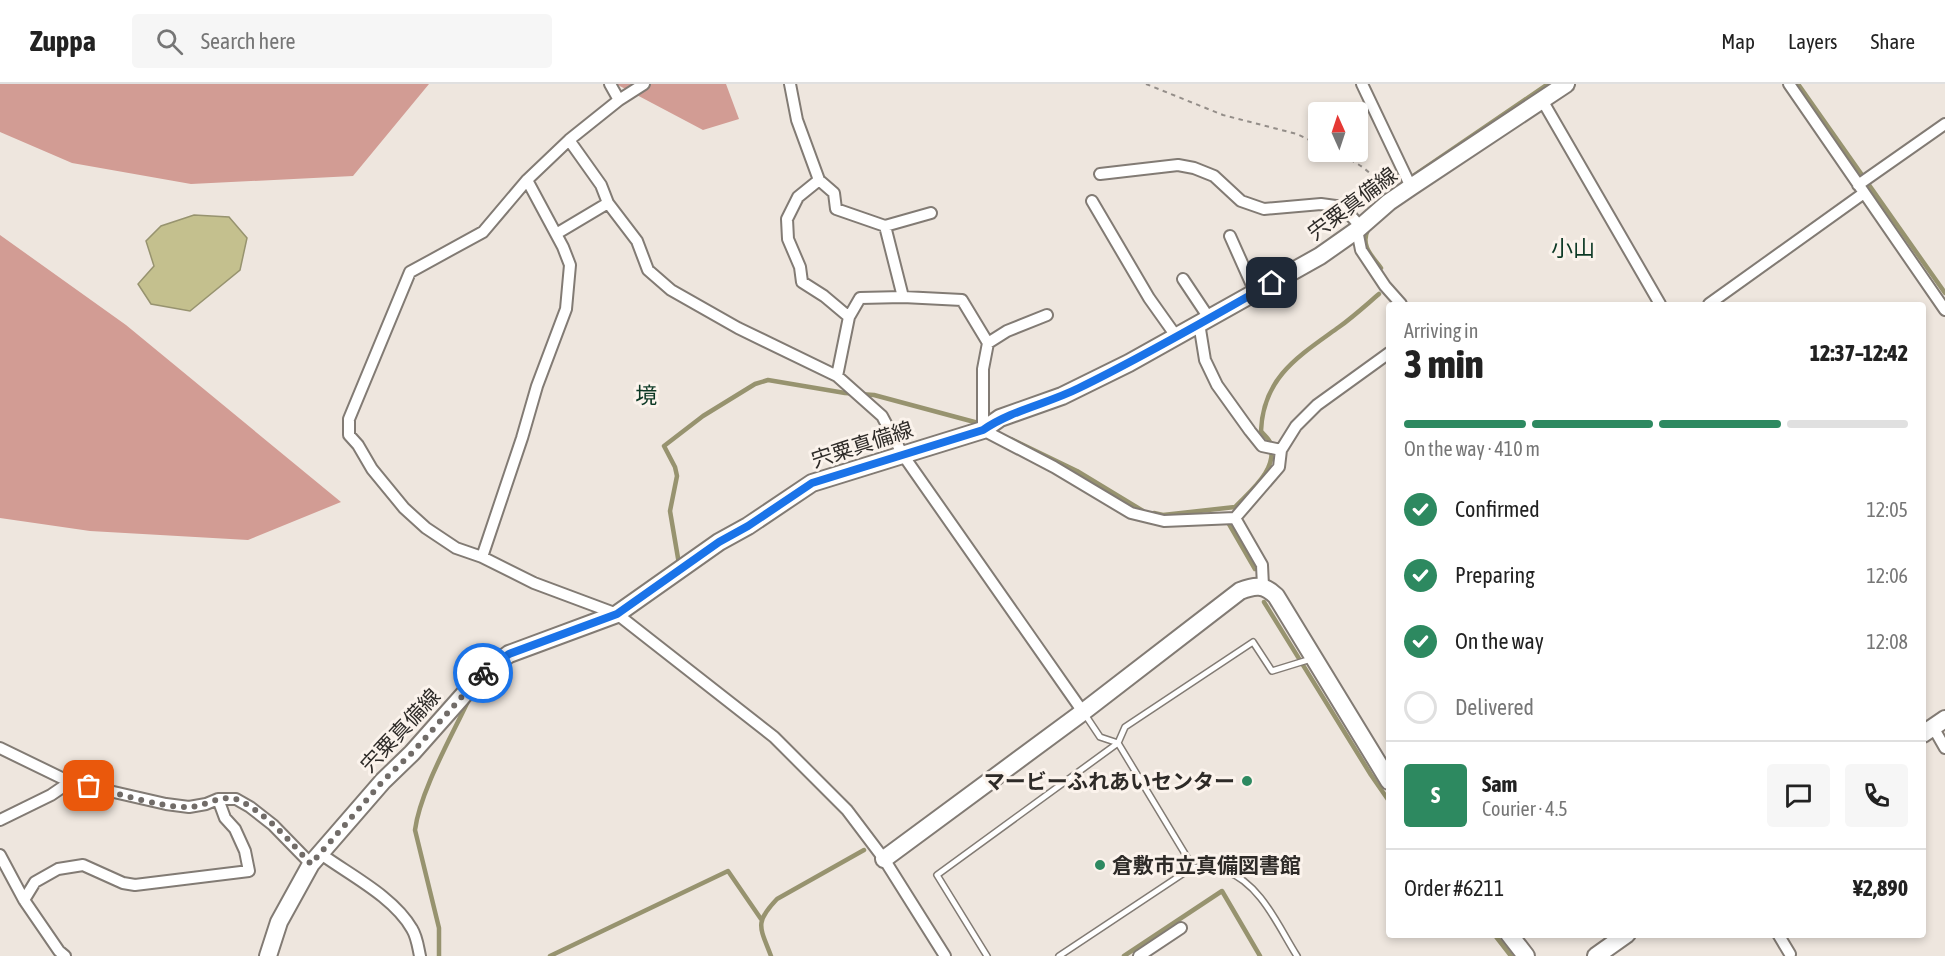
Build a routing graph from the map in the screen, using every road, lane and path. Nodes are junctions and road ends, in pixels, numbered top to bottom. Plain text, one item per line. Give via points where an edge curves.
1 (610, 84) edge
2 (644, 84) edge
3 (790, 84) edge
4 (1146, 84) edge
5 (1362, 84) edge
6 (1566, 84) edge
7 (1789, 84) edge
8 (619, 100) junction
9 (1542, 100) junction
10 (1945, 124) edge
11 (1308, 139) edge
12 (569, 140) junction
13 (1356, 162) edge
14 (1100, 174) dead end
15 (527, 180) junction
16 (819, 180) junction
17 (1863, 184) junction
18 (1410, 187) junction
19 (1092, 201) dead end
20 (1389, 202) junction
21 (608, 203) junction
22 (932, 213) dead end
23 (885, 226) junction
24 (1359, 228) junction
25 (556, 234) junction
26 (1230, 236) dead end
27 (1183, 279) dead end
28 (1255, 292) junction
29 (903, 297) junction
30 (1399, 302) edge
31 (1659, 302) edge
32 (1712, 302) edge
33 (1945, 310) edge
34 (1047, 315) dead end
35 (849, 317) junction
36 (1204, 320) junction
37 (1176, 336) junction
38 (988, 343) junction
39 (1386, 355) edge
40 (837, 376) junction
41 (983, 430) junction
42 (1281, 450) junction
43 (903, 455) junction
44 (1235, 518) junction
45 (482, 557) junction
46 (1263, 586) junction
47 (617, 614) junction
48 (1305, 660) junction
49 (1083, 712) junction
50 (1934, 727) edge
51 (1118, 743) junction
52 (0, 748) edge
53 (1945, 748) edge
54 (1386, 777) edge
55 (70, 782) junction
56 (219, 799) junction
57 (0, 820) edge
58 (0, 855) edge
59 (316, 859) junction
60 (884, 859) junction
61 (1193, 867) junction
62 (24, 900) junction
63 (1180, 928) dead end
64 (1512, 938) edge
65 (1621, 938) edge
66 (1780, 938) edge
67 (62, 954) edge
68 (1790, 954) dead end
69 (268, 956) edge
70 (420, 956) edge
71 (945, 956) edge
72 (987, 956) edge
73 (1059, 956) edge
74 (1139, 956) edge
75 (1297, 956) edge
76 (1526, 956) edge
77 (1596, 956) edge

1 - 8 street
2 - 8 street
3 - 16 street via 797,120
4 - 11 path via 1222,115
5 - 18 street
6 - 9 main road, 宍粟真備線
7 - 17 street
8 - 12 street
9 - 18 main road, 宍粟真備線
9 - 31 street
10 - 17 street
12 - 15 street
12 - 21 street via 601,185
13 - 20 path via 1377,180
14 - 24 street via 1178,165 1194,168 1214,177 1241,201 1264,209 1321,204 1343,207
15 - 25 street
15 - 45 street via 483,232 410,272 349,419 349,435 404,508 456,548
16 - 23 street via 834,193 836,209
16 - 35 street via 798,197 787,219 788,239 802,282
17 - 32 street
17 - 33 street
18 - 20 main road, 宍粟真備線
19 - 37 street
20 - 24 main road, 宍粟真備線
21 - 25 street
21 - 40 street via 637,241 648,270 671,290
22 - 23 street
23 - 29 street
24 - 28 main road, 宍粟真備線 via 1320,256
24 - 30 street via 1361,250
25 - 45 street via 570,265 566,309
26 - 28 street
27 - 36 street
28 - 36 main road, 宍粟真備線
29 - 35 street via 860,298
29 - 38 street via 962,300
34 - 38 street
35 - 40 street
36 - 37 main road, 宍粟真備線
36 - 42 street via 1205,360 1217,385 1262,446
37 - 41 main road, 宍粟真備線 via 1072,392 1000,418
38 - 41 street via 982,369
39 - 42 street via 1317,405 1296,426
40 - 43 street via 882,416
41 - 43 main road, 宍粟真備線
41 - 44 street via 1131,513 1164,521
42 - 44 street via 1279,467
43 - 47 main road, 宍粟真備線 via 812,483
43 - 49 street
44 - 46 street via 1262,565
45 - 47 street via 534,583
46 - 48 main road via 1276,596
46 - 49 main road via 1240,591
47 - 59 main road, 宍粟真備線 via 509,654 483,673
47 - 60 street via 774,737 847,810
48 - 51 lane via 1272,671 1253,642 1125,727
48 - 54 main road
49 - 51 lane via 1100,737
49 - 60 main road
50 - 53 street
51 - 61 lane
51 - 72 lane via 937,875
52 - 55 street
55 - 56 street via 189,807
55 - 57 street
56 - 59 street via 236,799 250,807
56 - 62 street via 225,818 245,851 249,871 135,885 82,865 58,869 35,882
58 - 62 street
59 - 69 main road, 宍粟真備線 via 279,922
59 - 70 street via 375,891 414,931
60 - 71 street
61 - 73 lane
61 - 75 lane via 1226,871 1244,881 1260,896
62 - 67 street
63 - 74 street
64 - 76 main road
65 - 77 main road
66 - 68 street

